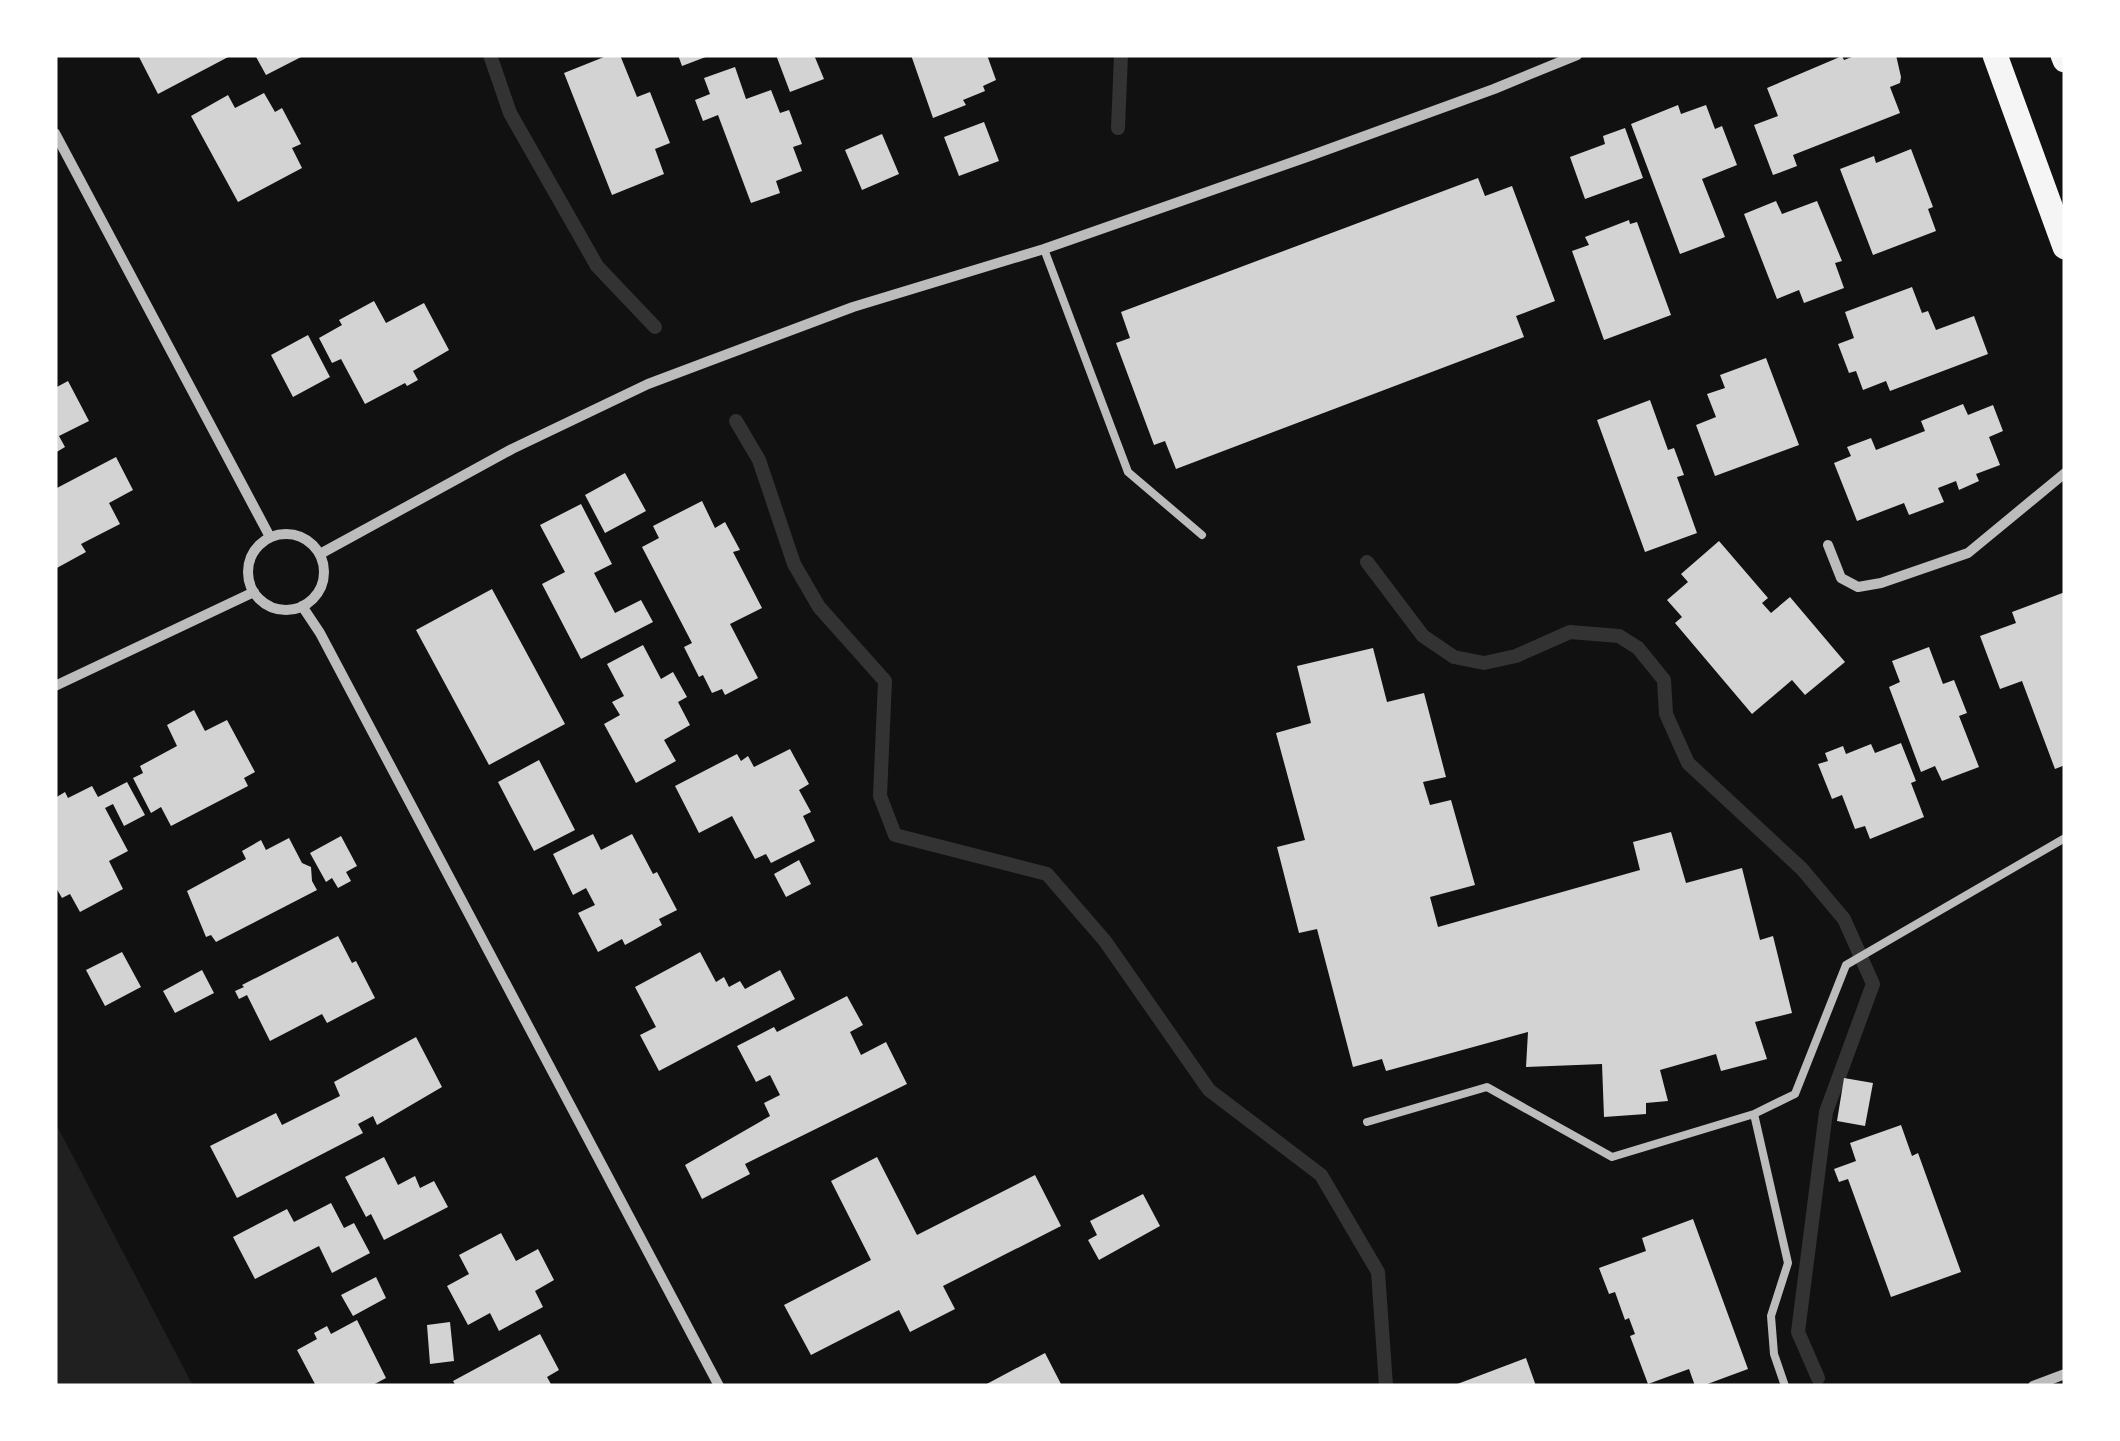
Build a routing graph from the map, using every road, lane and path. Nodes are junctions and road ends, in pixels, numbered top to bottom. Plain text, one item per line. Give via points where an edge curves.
1 (1577, 55) edge
2 (1995, 55) edge
3 (55, 133) edge
4 (2065, 247) edge
5 (1044, 249) junction
6 (2065, 472) edge
7 (1202, 535) dead end
8 (270, 537) junction
9 (1828, 545) dead end
10 (320, 554) junction
11 (254, 592) junction
12 (302, 606) junction
13 (55, 686) edge
14 (2065, 838) edge
15 (1754, 1114) junction
16 (1367, 1122) dead end
17 (2065, 1374) edge
18 (719, 1386) edge
19 (1785, 1386) edge
20 (2033, 1386) edge

1 - 5 street
2 - 4 main road
3 - 8 street
5 - 7 lane via 1128,472
5 - 10 street via 853,307 648,384
6 - 9 street via 1968,553 1881,583 1858,587 1841,578
8 - 10 street via 304,538
8 - 11 street via 252,555
10 - 12 street via 320,590
11 - 12 street via 270,606
11 - 13 street
12 - 18 street
14 - 15 lane via 1846,965 1795,1094
15 - 16 lane via 1612,1157 1487,1087
15 - 19 lane via 1788,1263 1771,1316
17 - 20 street

